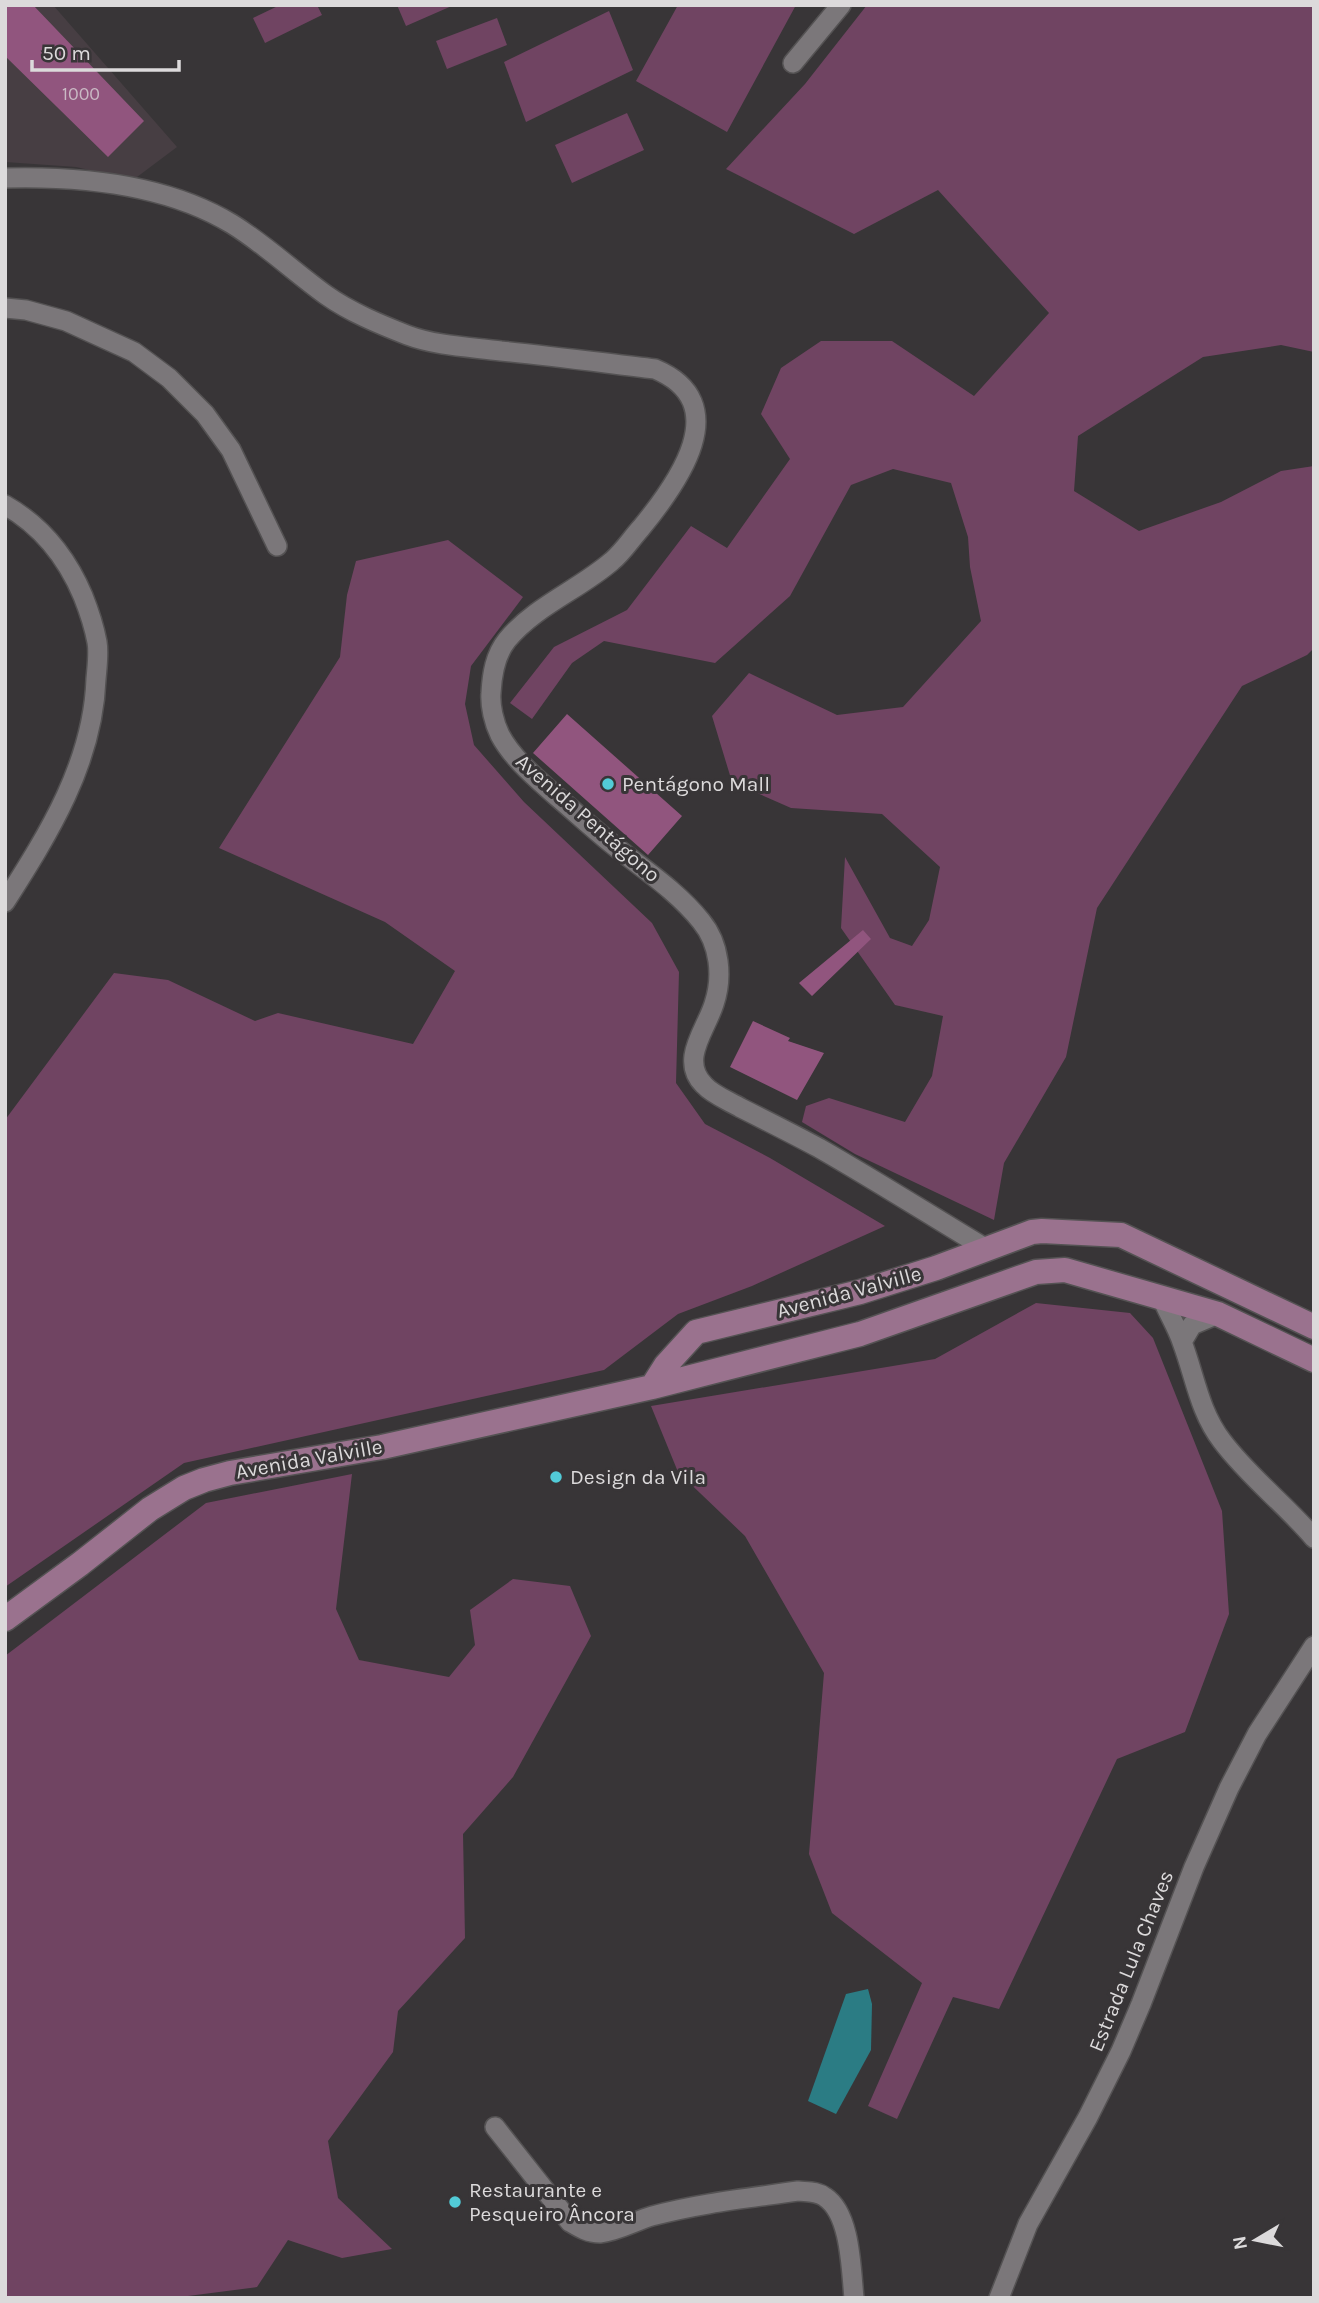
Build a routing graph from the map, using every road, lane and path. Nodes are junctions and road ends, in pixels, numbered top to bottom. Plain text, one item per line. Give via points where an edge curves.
1 (841, 5) edge
2 (793, 63) dead end
3 (5, 178) edge
4 (5, 308) edge
5 (5, 505) edge
6 (277, 546) dead end
7 (5, 902) edge
8 (1068, 1230) junction
9 (1032, 1232) junction
10 (985, 1248) junction
11 (1065, 1270) junction
12 (1037, 1272) junction
13 (1162, 1298) junction
14 (787, 1310) junction
15 (1218, 1314) junction
16 (1314, 1327) edge
17 (1182, 1342) junction
18 (771, 1357) junction
19 (1314, 1360) edge
20 (652, 1387) junction
21 (1314, 1538) edge
22 (5, 1619) edge
23 (1314, 1646) edge
24 (495, 2127) dead end
25 (854, 2298) edge
26 (999, 2298) edge

1 - 2 street
3 - 10 street, Avenida Pentágono via 83,181 174,199 232,224 327,296 411,336 448,345 655,369 680,383 693,405 696,424 685,464 654,512 614,560 534,615 507,640 495,661 491,695 500,735 537,779 678,894 705,925 720,972 713,1008 694,1055 704,1086
4 - 6 street via 66,321 134,352 169,378 205,414 231,450
5 - 7 street via 52,543 73,571 97,644 95,701 84,754 45,839
8 - 9 main road, Avenida Valville
8 - 11 main road via 1076,1236 1080,1249 1075,1263
8 - 16 main road via 1121,1235
9 - 10 main road, Avenida Valville
9 - 12 main road via 1024,1250
10 - 14 main road, Avenida Valville via 871,1289
11 - 12 main road, Avenida Valville
11 - 13 main road
12 - 18 main road, Avenida Valville via 860,1334
13 - 15 main road
13 - 17 street
14 - 18 main road via 764,1324 760,1341
14 - 20 main road, Avenida Valville via 696,1332
15 - 17 street via 1192,1325
15 - 19 main road
17 - 21 street via 1205,1414 1221,1440
18 - 20 main road, Avenida Valville
20 - 22 main road, Avenida Valville via 382,1447 204,1480 150,1509
23 - 26 street, Estrada Lula Chaves via 1257,1734 1229,1788 1121,2051 1028,2224
24 - 25 street via 570,2222 594,2233 662,2214 761,2196 798,2191 826,2197 843,2223

